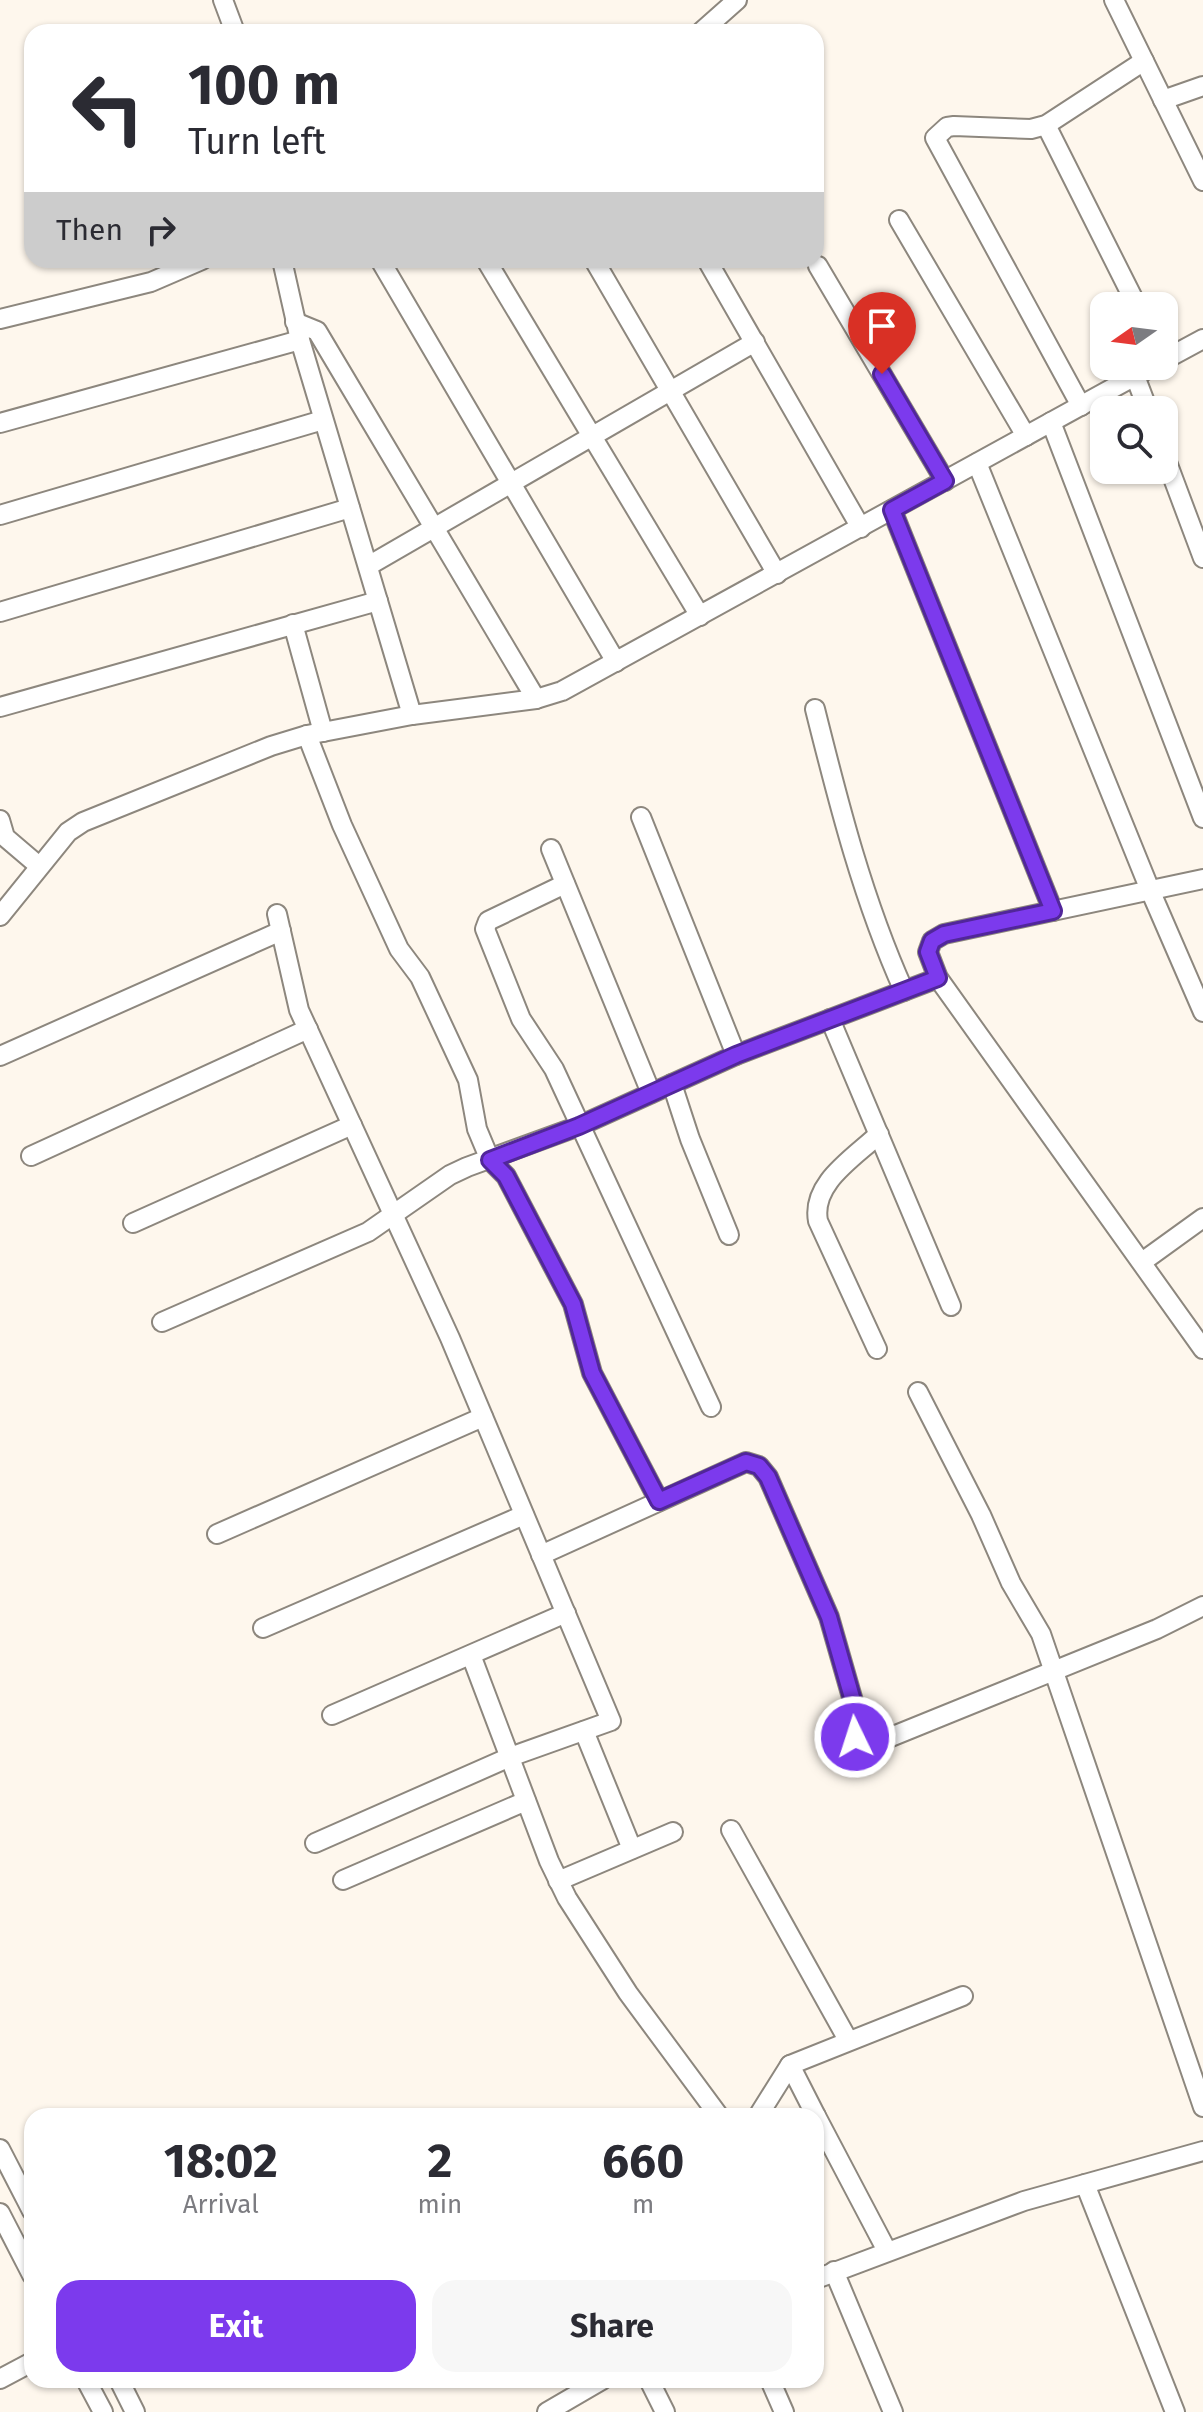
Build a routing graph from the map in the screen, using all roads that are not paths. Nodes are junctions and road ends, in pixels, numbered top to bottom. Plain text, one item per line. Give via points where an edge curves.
1 (223, 0) edge
2 (737, 0) edge
3 (1114, 0) edge
4 (232, 24) edge
5 (710, 24) edge
6 (1144, 61) junction
7 (1203, 86) edge
8 (1163, 100) junction
9 (1046, 125) junction
10 (1203, 181) edge
11 (899, 220) dead end
12 (183, 268) edge
13 (284, 268) edge
14 (385, 268) edge
15 (491, 268) edge
16 (599, 268) edge
17 (712, 268) edge
18 (819, 268) edge
19 (1130, 292) edge
20 (0, 319) edge
21 (298, 331) junction
22 (1203, 339) edge
23 (755, 342) junction
24 (1178, 352) edge
25 (1128, 380) edge
26 (670, 391) junction
27 (1081, 406) junction
28 (323, 420) junction
29 (1051, 422) junction
30 (0, 423) edge
31 (591, 436) junction
32 (1026, 436) junction
33 (977, 463) junction
34 (945, 481) junction
35 (510, 484) junction
36 (1175, 484) edge
37 (350, 508) junction
38 (892, 510) junction
39 (0, 515) edge
40 (434, 528) junction
41 (861, 528) junction
42 (1203, 558) edge
43 (368, 566) junction
44 (777, 574) junction
45 (378, 601) junction
46 (0, 612) edge
47 (700, 616) junction
48 (293, 624) junction
49 (616, 662) junction
50 (536, 699) junction
51 (0, 707) edge
52 (815, 709) dead end
53 (412, 715) junction
54 (315, 733) junction
55 (641, 817) dead end
56 (1203, 818) edge
57 (0, 820) edge
58 (551, 849) dead end
59 (39, 866) junction
60 (1203, 879) edge
61 (565, 884) junction
62 (1150, 890) junction
63 (1053, 911) junction
64 (0, 916) edge
65 (938, 978) junction
66 (904, 991) junction
67 (1203, 1012) edge
68 (830, 1019) junction
69 (308, 1029) junction
70 (736, 1055) junction
71 (0, 1056) edge
72 (672, 1084) junction
73 (651, 1093) junction
74 (352, 1125) junction
75 (579, 1126) junction
76 (879, 1134) junction
77 (31, 1156) dead end
78 (490, 1160) junction
79 (394, 1216) junction
80 (1203, 1218) edge
81 (133, 1223) dead end
82 (729, 1235) dead end
83 (1142, 1262) junction
84 (951, 1306) dead end
85 (162, 1322) dead end
86 (1201, 1340) edge
87 (877, 1349) dead end
88 (918, 1392) dead end
89 (711, 1407) dead end
90 (483, 1417) junction
91 (659, 1501) junction
92 (524, 1515) junction
93 (217, 1534) dead end
94 (541, 1555) junction
95 (1203, 1606) edge
96 (566, 1613) junction
97 (263, 1628) dead end
98 (471, 1655) junction
99 (1052, 1672) junction
100 (332, 1715) dead end
101 (584, 1731) junction
102 (510, 1757) junction
103 (526, 1801) junction
104 (731, 1830) dead end
105 (673, 1832) dead end
106 (315, 1843) dead end
107 (632, 1849) junction
108 (343, 1880) dead end
109 (558, 1881) junction
110 (963, 1996) dead end
111 (848, 2040) junction
112 (790, 2065) junction
113 (1203, 2107) edge
114 (713, 2108) edge
115 (762, 2108) edge
116 (812, 2108) edge
117 (824, 2131) edge
118 (0, 2149) edge
119 (1203, 2151) edge
120 (1085, 2184) junction
121 (24, 2196) edge
122 (0, 2213) edge
123 (24, 2247) edge
124 (887, 2251) junction
125 (834, 2271) junction
126 (824, 2275) edge
127 (24, 2366) edge
128 (0, 2379) edge
129 (90, 2388) edge
130 (123, 2388) edge
131 (589, 2388) edge
132 (653, 2388) edge
133 (774, 2388) edge
134 (555, 2410) edge
135 (103, 2412) edge
136 (135, 2412) edge
137 (665, 2412) edge
138 (784, 2412) edge
139 (893, 2412) edge
140 (1175, 2412) edge

1 - 4 street
2 - 5 street
3 - 6 street
6 - 8 street
6 - 9 street
7 - 8 street
8 - 10 street
9 - 19 street
9 - 27 street via 954,126 935,138
11 - 32 street
12 - 20 street via 151,282
13 - 21 street
14 - 35 street
15 - 31 street
16 - 26 street
17 - 23 street
18 - 34 street
21 - 28 street
21 - 30 street
21 - 40 street via 317,331
22 - 24 street
23 - 26 street
23 - 41 street
25 - 27 street
26 - 31 street
26 - 44 street
27 - 29 street
28 - 37 street
28 - 39 street
29 - 32 street
29 - 56 street
31 - 35 street
31 - 47 street
32 - 33 street
33 - 34 street
33 - 62 street
34 - 38 street
35 - 40 street
35 - 49 street
36 - 42 street
37 - 43 street
37 - 46 street
38 - 41 street
38 - 63 street
40 - 43 street
40 - 50 street
41 - 44 street
43 - 45 street
44 - 47 street
45 - 48 street
45 - 53 street
47 - 49 street
48 - 51 street
48 - 54 street
49 - 50 street
50 - 53 street
52 - 66 street via 861,883
53 - 54 street
54 - 59 street via 83,822
54 - 78 street via 342,825 468,1080 477,1129
55 - 70 street
57 - 59 street via 5,837
58 - 61 street
59 - 64 street
60 - 62 street
61 - 73 street
61 - 75 street via 498,914 485,929 521,1019 554,1069
62 - 63 street
62 - 67 street
63 - 65 street via 944,934 932,941 928,952
65 - 66 street
65 - 83 street
66 - 68 street
68 - 70 street
68 - 76 street
69 - 71 street via 279,923
69 - 74 street
69 - 77 street
70 - 72 street
72 - 73 street
72 - 82 street
73 - 75 street
74 - 79 street
74 - 81 street
75 - 78 street
75 - 89 street
76 - 84 street
76 - 87 street via 827,1183 816,1210
78 - 79 street via 450,1175
78 - 91 street via 506,1176 573,1304 592,1373
79 - 85 street
79 - 90 street
80 - 83 street
83 - 86 street
88 - 99 street via 1041,1634
90 - 92 street
90 - 93 street
91 - 94 street
91 - 99 street via 746,1462 759,1466 829,1617 853,1701 855,1737 863,1743 871,1745
92 - 94 street
92 - 97 street
94 - 96 street
95 - 99 street
96 - 98 street
96 - 101 street via 611,1721
98 - 100 street
98 - 102 street
99 - 113 street
101 - 102 street
101 - 107 street
102 - 103 street
102 - 106 street
103 - 108 street
103 - 109 street
104 - 111 street
105 - 107 street
107 - 109 street
109 - 114 street via 628,1993
110 - 111 street
111 - 112 street
112 - 115 street
112 - 116 street
117 - 124 street
118 - 121 street
119 - 120 street
120 - 124 street
120 - 140 street
122 - 123 street
124 - 125 street
125 - 126 street
125 - 139 street
127 - 128 street
129 - 135 street
130 - 136 street
131 - 134 street
132 - 137 street
133 - 138 street

